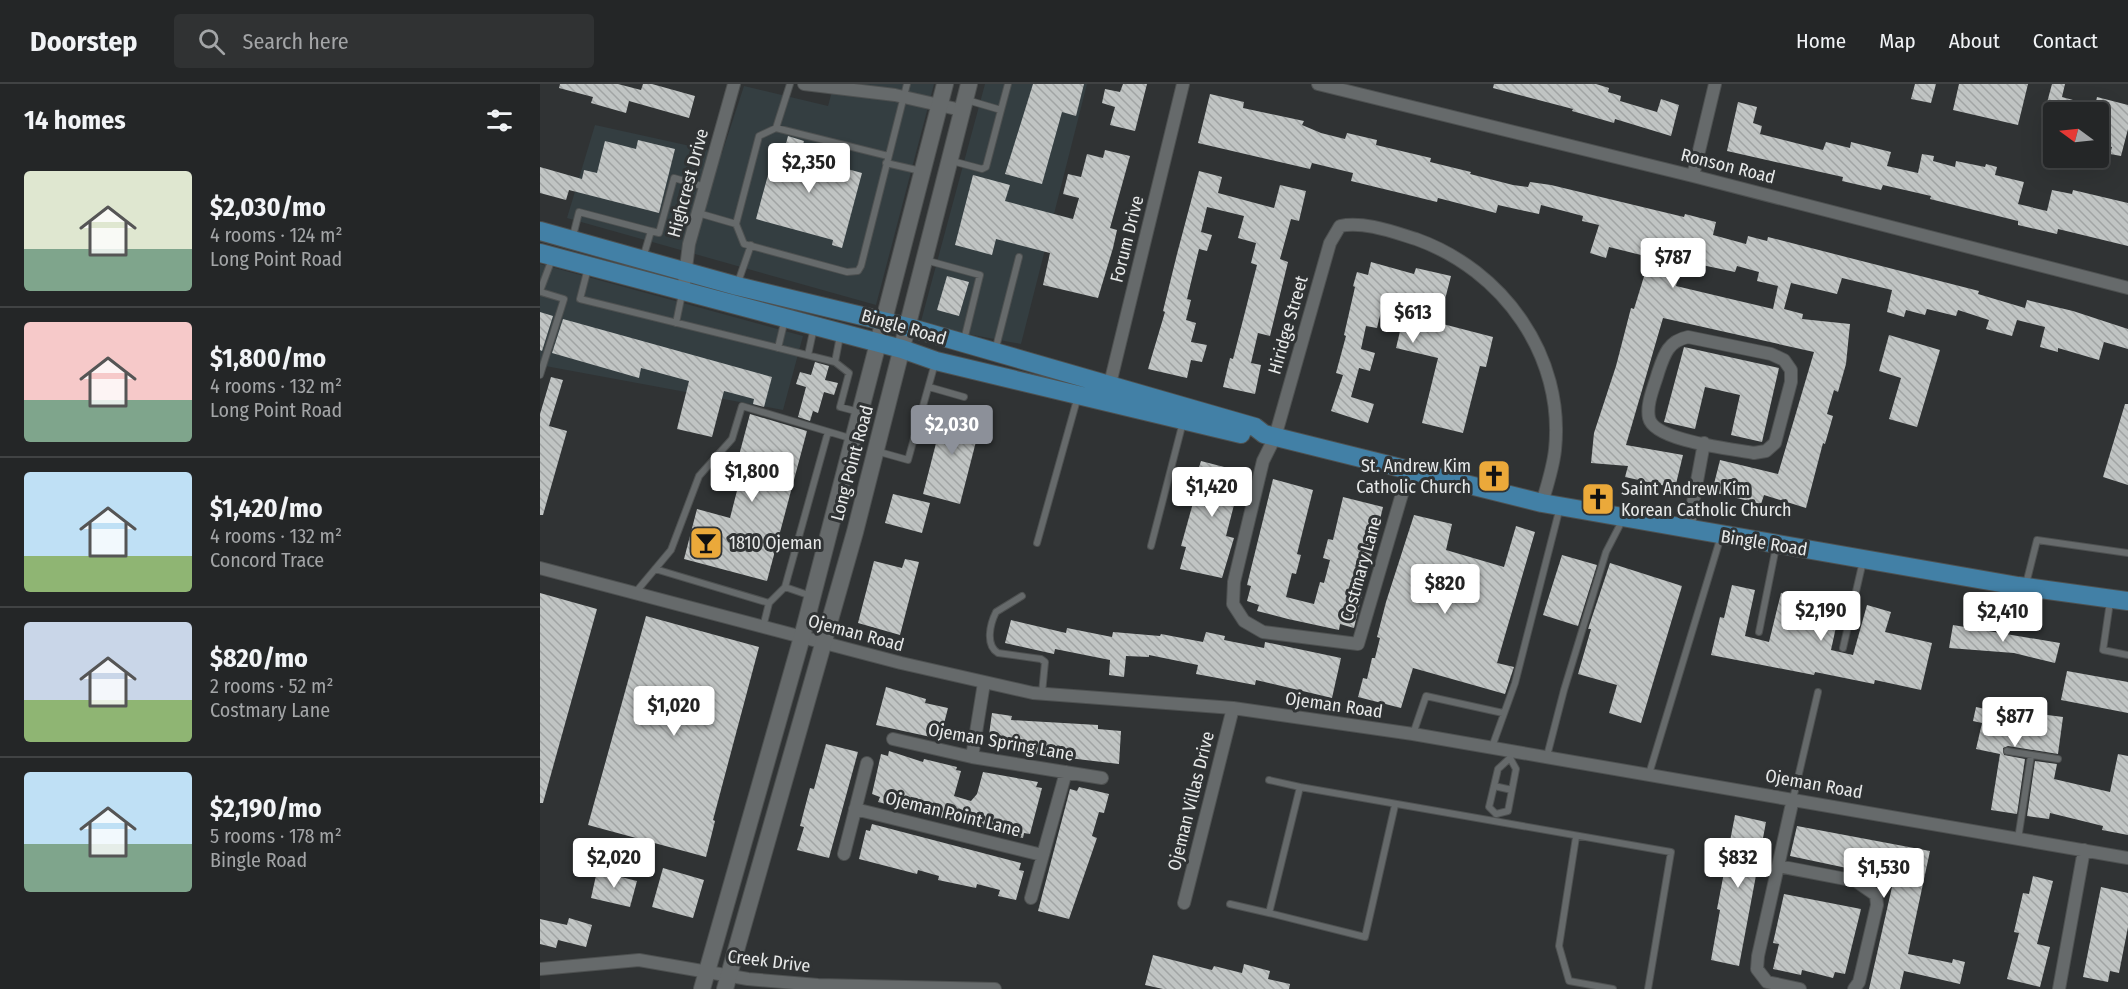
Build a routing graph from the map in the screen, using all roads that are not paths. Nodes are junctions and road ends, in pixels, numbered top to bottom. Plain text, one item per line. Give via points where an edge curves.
1 (735, 84) edge
2 (790, 84) edge
3 (804, 84) edge
4 (907, 84) edge
5 (945, 84) edge
6 (1008, 84) edge
7 (1184, 84) edge
8 (1318, 84) edge
9 (1714, 84) edge
10 (840, 87) edge
11 (903, 97) junction
12 (965, 98) edge
13 (939, 106) junction
14 (1001, 110) junction
15 (776, 128) junction
16 (887, 159) junction
17 (948, 160) junction
18 (922, 171) junction
19 (1693, 176) junction
20 (705, 187) junction
21 (698, 213) junction
22 (736, 224) junction
23 (540, 231) edge
24 (651, 231) junction
25 (572, 240) junction
26 (751, 245) junction
27 (546, 255) edge
28 (1019, 257) dead end
29 (642, 259) junction
30 (923, 260) junction
31 (588, 267) junction
32 (686, 271) junction
33 (737, 286) junction
34 (2128, 288) edge
35 (540, 291) edge
36 (683, 292) junction
37 (564, 299) junction
38 (580, 299) junction
39 (785, 319) junction
40 (883, 321) junction
41 (676, 323) junction
42 (814, 326) junction
43 (908, 327) junction
44 (841, 333) junction
45 (878, 344) junction
46 (963, 344) junction
47 (778, 348) junction
48 (902, 349) junction
49 (994, 352) junction
50 (808, 355) junction
51 (835, 362) junction
52 (936, 362) junction
53 (540, 375) edge
54 (1109, 385) junction
55 (929, 387) junction
56 (1078, 396) junction
57 (964, 397) dead end
58 (1104, 403) junction
59 (860, 412) junction
60 (1183, 421) junction
61 (828, 432) junction
62 (1269, 435) junction
63 (853, 439) junction
64 (1704, 443) junction
65 (876, 451) junction
66 (1409, 470) junction
67 (837, 499) junction
68 (862, 505) junction
69 (1551, 505) junction
70 (1623, 518) junction
71 (1688, 530) junction
72 (1721, 535) junction
73 (1037, 543) dead end
74 (1776, 544) junction
75 (1151, 546) dead end
76 (2128, 553) edge
77 (1863, 559) junction
78 (540, 568) edge
79 (655, 569) junction
80 (784, 587) junction
81 (2025, 587) junction
82 (634, 594) junction
83 (812, 596) junction
84 (1022, 596) dead end
85 (2119, 600) edge
86 (769, 603) junction
87 (763, 628) junction
88 (1759, 632) dead end
89 (802, 637) junction
90 (825, 643) junction
91 (1358, 644) joint
92 (1843, 648) dead end
93 (2128, 655) edge
94 (984, 683) junction
95 (1818, 692) dead end
96 (1042, 694) junction
97 (1233, 708) junction
98 (1503, 712) junction
99 (1413, 734) junction
100 (893, 739) dead end
101 (1492, 747) junction
102 (2007, 751) dead end
103 (1511, 754) junction
104 (2031, 755) junction
105 (1547, 756) junction
106 (972, 757) junction
107 (2058, 759) dead end
108 (867, 763) dead end
109 (1066, 772) junction
110 (1648, 774) junction
111 (1102, 778) dead end
112 (1269, 780) dead end
113 (1494, 786) junction
114 (1300, 787) junction
115 (1512, 790) junction
116 (1793, 799) junction
117 (1395, 805) junction
118 (855, 809) junction
119 (1496, 814) junction
120 (1494, 822) junction
121 (1576, 837) junction
122 (2018, 839) junction
123 (2084, 850) junction
124 (844, 854) dead end
125 (1042, 855) junction
126 (2128, 858) edge
127 (1778, 866) junction
128 (1031, 898) dead end
129 (1184, 903) dead end
130 (1230, 904) dead end
131 (1269, 913) junction
132 (540, 969) edge
133 (707, 971) junction
134 (727, 982) edge
135 (702, 989) edge
136 (995, 989) edge
137 (1613, 989) edge
138 (1648, 989) edge
139 (1800, 989) edge
140 (1854, 989) edge
141 (2059, 989) edge

1 - 20 street, Highcrest Drive
2 - 15 lane
3 - 10 street
4 - 11 lane
5 - 13 main road, Long Point Road
6 - 14 lane
7 - 54 street, Forum Drive
8 - 19 street, Ronson Road
9 - 19 street
10 - 11 street
11 - 13 street
11 - 16 lane
12 - 13 street
12 - 14 lane
12 - 17 main road, Long Point Road
13 - 18 main road, Long Point Road
14 - 17 lane via 986,167
15 - 16 lane
15 - 22 lane via 759,136
16 - 18 lane
16 - 26 lane via 858,271 847,272
17 - 30 main road, Long Point Road
18 - 40 main road, Long Point Road
19 - 34 street, Ronson Road
20 - 21 street, Highcrest Drive
20 - 24 lane via 674,178 659,233
21 - 22 lane
21 - 32 street, Highcrest Drive
22 - 26 lane via 744,244
23 - 25 main road, Bingle Road
24 - 25 lane via 579,212
24 - 29 lane
25 - 29 main road, Bingle Road
26 - 33 lane
27 - 31 main road, Bingle Road
27 - 35 lane
28 - 49 lane
29 - 32 main road, Bingle Road
30 - 43 main road, Long Point Road
30 - 46 lane via 980,275
31 - 36 main road, Bingle Road
31 - 38 lane
32 - 33 main road, Bingle Road
32 - 36 street, Highcrest Drive
33 - 40 main road, Bingle Road
35 - 37 lane
36 - 39 main road, Bingle Road
36 - 41 lane
37 - 38 lane
37 - 53 lane
38 - 41 lane
39 - 42 main road, Bingle Road
39 - 47 lane
40 - 43 main road, Bingle Road
40 - 45 main road, Long Point Road
41 - 47 lane
42 - 44 main road, Bingle Road
42 - 50 lane
43 - 46 main road, Bingle Road
43 - 48 main road, Long Point Road
44 - 45 main road, Bingle Road
44 - 51 lane
45 - 48 main road, Bingle Road
45 - 59 main road, Long Point Road
46 - 49 main road, Bingle Road
47 - 50 lane
48 - 52 main road, Bingle Road
48 - 65 main road, Long Point Road
49 - 54 main road, Bingle Road
50 - 51 lane
51 - 59 lane via 849,373 840,407
52 - 55 lane
52 - 56 main road, Bingle Road
54 - 58 street, Forum Drive
54 - 62 main road, Bingle Road via 1255,427
55 - 57 lane
55 - 65 lane via 908,460
56 - 58 main road, Bingle Road
56 - 73 lane
58 - 60 main road, Bingle Road
59 - 63 main road, Long Point Road
60 - 62 main road, Bingle Road via 1253,437
60 - 75 lane
61 - 63 lane
61 - 79 lane via 742,406 732,439 699,476 671,550
61 - 80 lane
62 - 66 main road, Bingle Road
62 - 69 street, Hiridge Street via 1330,243 1340,226 1365,226 1440,248 1475,271 1516,309 1540,351 1556,411
62 - 91 street, Hiridge Street via 1234,582 1233,604 1244,621 1263,632
63 - 67 main road, Long Point Road
64 - 64 street via 1671,437 1649,420 1649,404 1662,360 1675,341 1696,338 1779,356 1793,376 1775,442 1766,452 1754,453
64 - 71 street
65 - 68 main road, Long Point Road
66 - 69 main road, Bingle Road
66 - 91 street, Costmary Lane
67 - 68 main road
67 - 83 main road, Long Point Road
68 - 90 main road, Long Point Road
69 - 70 main road, Bingle Road
69 - 98 lane via 1515,682
70 - 71 main road, Bingle Road
70 - 105 lane via 1606,552
71 - 72 main road, Bingle Road
72 - 74 main road, Bingle Road
72 - 110 lane
74 - 77 main road, Bingle Road
74 - 88 lane
76 - 81 lane via 2037,540
77 - 81 main road, Bingle Road
77 - 92 lane
78 - 82 street, Ojeman Road
79 - 82 lane
79 - 86 lane
80 - 83 lane
80 - 86 lane
81 - 85 main road, Bingle Road
82 - 87 street, Ojeman Road
83 - 89 main road, Long Point Road
84 - 96 lane via 996,612 989,641 998,652 1045,662
85 - 93 lane via 2103,650
86 - 87 lane
87 - 89 street, Ojeman Road
89 - 90 street, Ojeman Road
89 - 133 main road, Long Point Road
90 - 94 street, Ojeman Road
90 - 134 main road, Long Point Road
94 - 96 street, Ojeman Road
94 - 106 street
95 - 116 lane
96 - 97 street, Ojeman Road
97 - 99 street, Ojeman Road
97 - 129 street, Ojeman Villas Drive
98 - 99 lane via 1426,696
98 - 101 lane
99 - 101 street, Ojeman Road
100 - 106 street, Ojeman Spring Lane
101 - 103 street, Ojeman Road
102 - 104 lane
103 - 105 street, Ojeman Road
103 - 113 lane via 1498,769
103 - 115 lane via 1516,769
104 - 107 lane
104 - 122 lane
105 - 110 street, Ojeman Road
106 - 109 street, Ojeman Spring Lane
108 - 118 street
109 - 111 street, Ojeman Spring Lane
109 - 125 street
110 - 116 street, Ojeman Road
112 - 114 lane
113 - 115 lane
113 - 119 lane via 1489,807
114 - 117 lane
114 - 131 lane
115 - 119 lane via 1508,811
116 - 122 street, Ojeman Road
116 - 127 street
117 - 120 lane
117 - 131 lane via 1365,937
118 - 124 street
118 - 125 street, Ojeman Point Lane
119 - 120 lane
120 - 121 lane
121 - 137 lane via 1559,946 1569,981
121 - 138 lane via 1671,852
122 - 123 street, Ojeman Road
123 - 126 street, Ojeman Road
123 - 141 street
125 - 128 street
127 - 139 street via 1757,969 1767,982
127 - 140 street via 1856,881 1876,895 1862,971
130 - 131 lane
132 - 133 street, Creek Drive via 639,960
133 - 134 street, Creek Drive
133 - 135 main road, Long Point Road
134 - 136 street, Creek Drive

